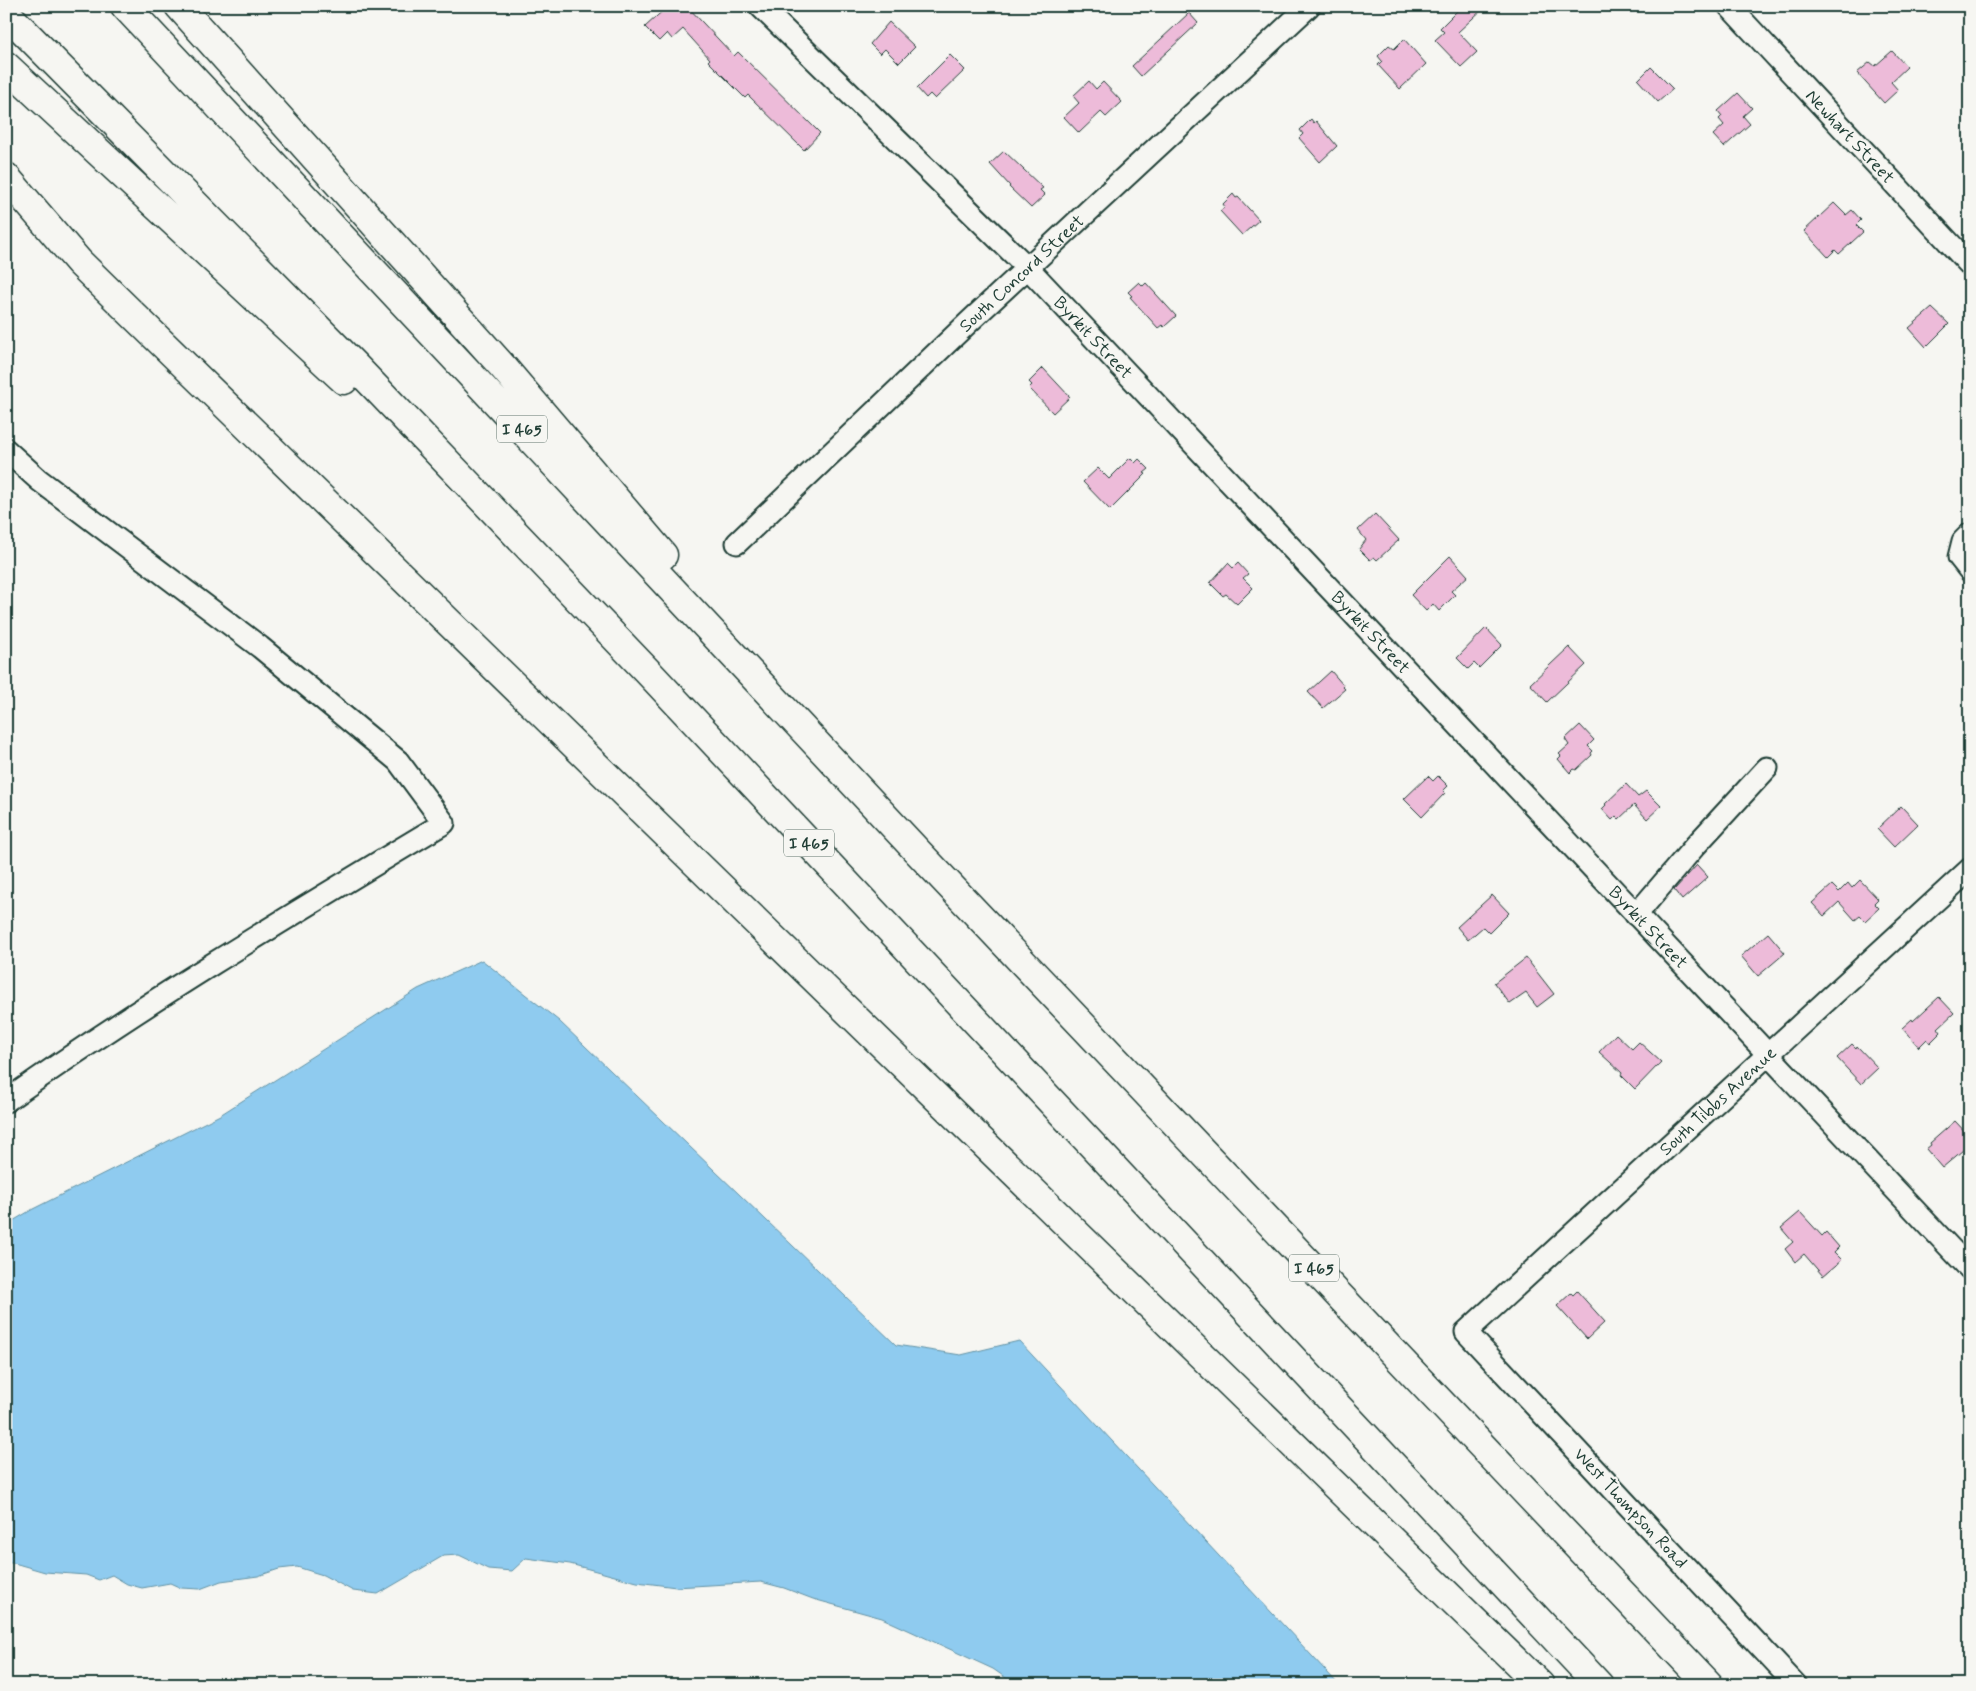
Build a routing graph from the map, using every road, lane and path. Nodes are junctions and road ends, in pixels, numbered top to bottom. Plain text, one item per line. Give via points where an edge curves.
1 (125, 6) edge
2 (179, 6) edge
3 (760, 6) edge
4 (1309, 6) edge
5 (1729, 6) edge
6 (6, 13) edge
7 (6, 66) edge
8 (6, 177) edge
9 (1970, 265) edge
10 (1028, 268) junction
11 (6, 450) edge
12 (1970, 534) edge
13 (737, 543) dead end
14 (1970, 571) edge
15 (560, 580) junction
16 (1767, 768) dead end
17 (918, 852) junction
18 (1970, 869) edge
19 (1636, 915) junction
20 (1767, 1054) junction
21 (6, 1101) edge
22 (1970, 1269) edge
23 (1466, 1332) joint
24 (1540, 1685) edge
25 (1599, 1685) edge
26 (1709, 1685) edge
27 (1796, 1685) edge

1 - 17 highway, I 465
2 - 17 highway via 503,367
3 - 10 street, Byrkit Street
4 - 10 street, South Concord Street
5 - 9 street, Newhart Street
6 - 15 highway, I 465 via 264,272
7 - 15 highway
8 - 24 highway via 119,302
10 - 13 street, South Concord Street
10 - 19 street, Byrkit Street
11 - 21 street via 39,480 260,647 398,761 444,823 248,942 66,1058
12 - 14 street via 1962,541 1959,557
15 - 25 highway, I 465
16 - 19 street
17 - 26 highway, I 465
18 - 20 street, South Tibbs Avenue
19 - 20 street, Byrkit Street
20 - 22 street, Byrkit Street
20 - 23 street, South Tibbs Avenue
23 - 27 street, West Thompson Road

